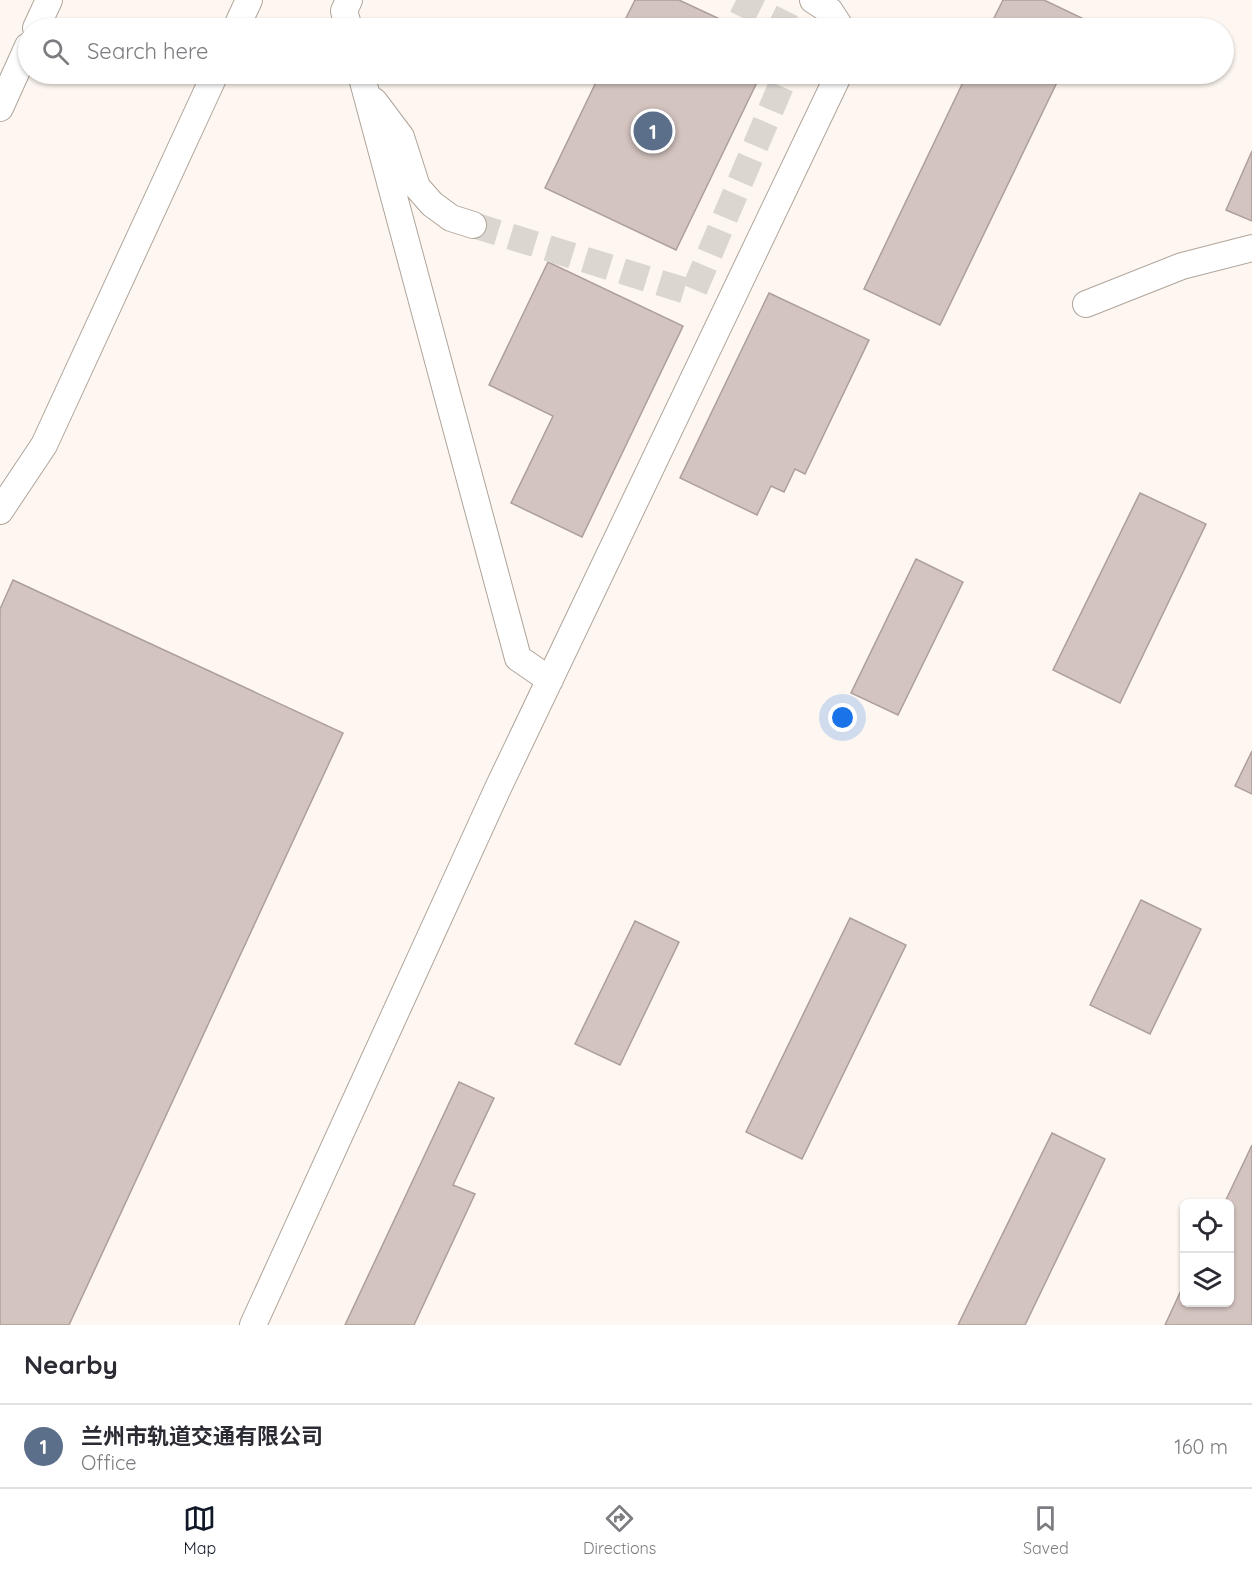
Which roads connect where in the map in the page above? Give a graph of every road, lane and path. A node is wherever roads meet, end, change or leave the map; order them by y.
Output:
1 (50, 0) edge
2 (249, 0) edge
3 (349, 0) edge
4 (813, 0) edge
5 (41, 18) edge
6 (241, 18) edge
7 (346, 18) edge
8 (835, 18) edge
9 (18, 68) edge
10 (210, 84) edge
11 (364, 84) edge
12 (365, 84) edge
13 (833, 84) edge
14 (0, 108) edge
15 (473, 225) tunnel mouth
16 (1252, 248) edge
17 (1086, 304) dead end
18 (0, 511) edge
19 (550, 680) junction
20 (253, 1325) edge

1 - 5 street
2 - 6 street
3 - 7 street
4 - 8 street
9 - 14 street
10 - 18 street
11 - 19 street
12 - 15 street
13 - 19 street
16 - 17 street
19 - 20 street

